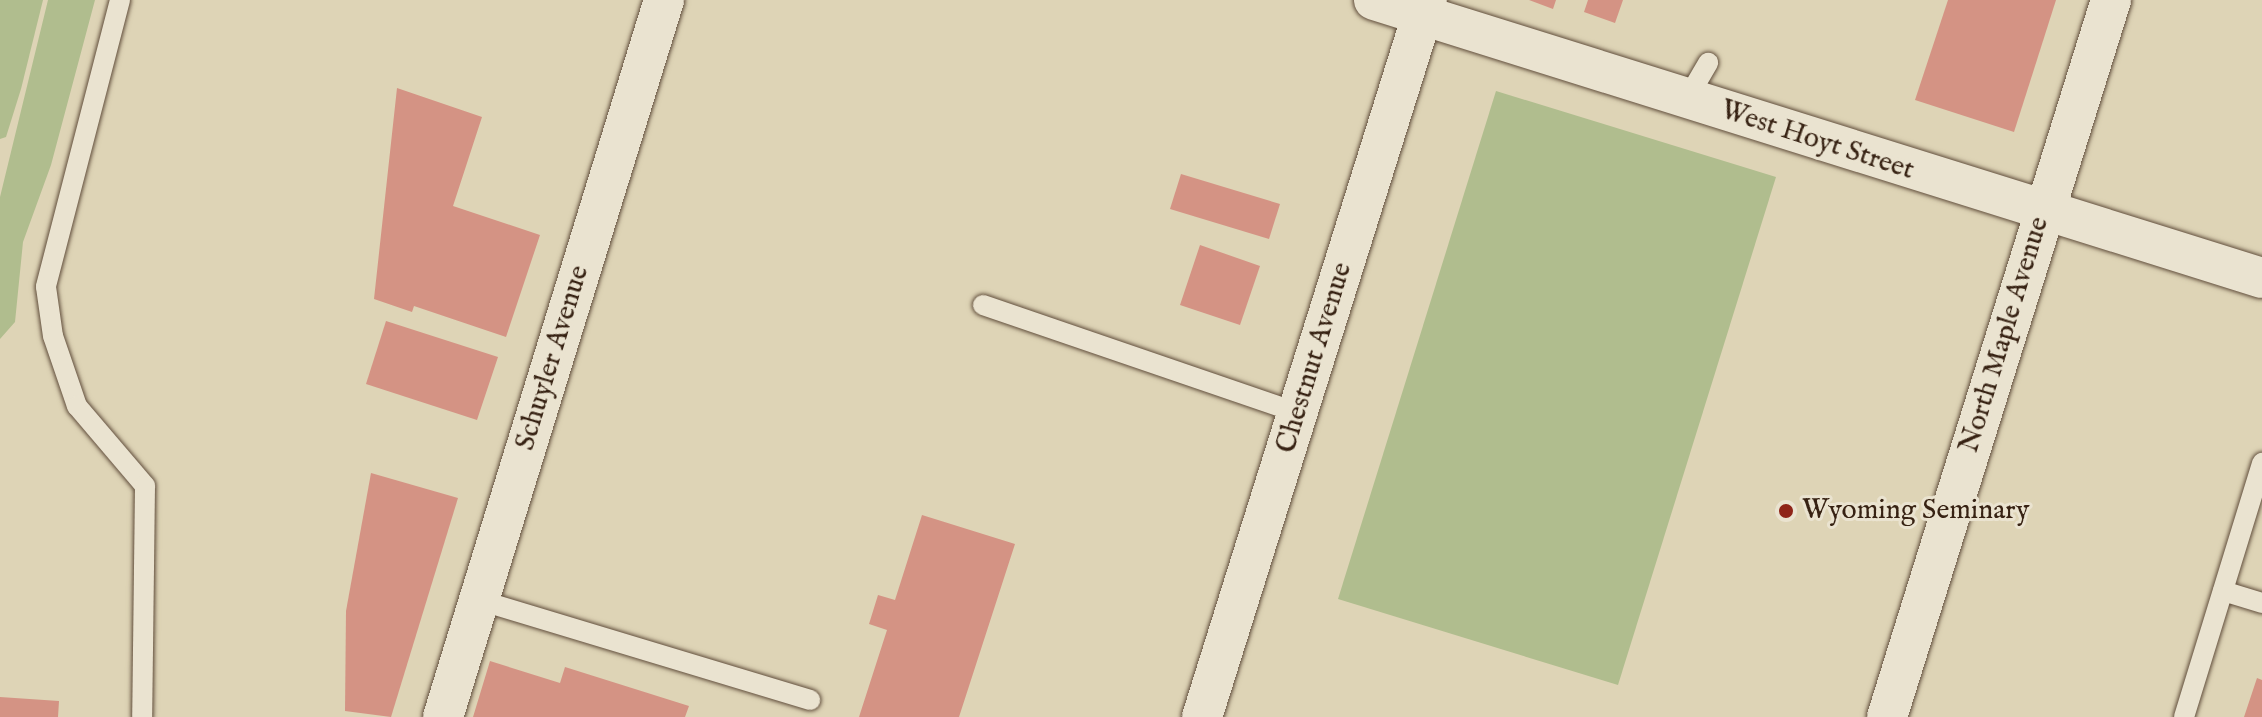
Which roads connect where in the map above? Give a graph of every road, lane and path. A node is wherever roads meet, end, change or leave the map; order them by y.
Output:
1 (120, 0) edge
2 (664, 0) edge
3 (1374, 0) edge
4 (2111, 0) edge
5 (1424, 8) edge
6 (1708, 63) dead end
7 (1687, 99) junction
8 (2042, 212) junction
9 (2262, 278) edge
10 (983, 305) dead end
11 (1298, 413) junction
12 (2262, 463) edge
13 (2257, 496) edge
14 (2223, 591) junction
15 (479, 600) junction
16 (2262, 603) edge
17 (810, 700) dead end
18 (142, 717) edge
19 (443, 717) edge
20 (1202, 717) edge
21 (1887, 717) edge
22 (2184, 717) edge

1 - 18 lane
2 - 15 street, Schuyler Avenue
3 - 5 street, West Hoyt Street
4 - 8 street, North Maple Avenue
5 - 7 street, West Hoyt Street
5 - 11 street, Chestnut Avenue
6 - 7 lane
7 - 8 street, West Hoyt Street
8 - 9 street, West Hoyt Street
8 - 21 street, North Maple Avenue
10 - 11 lane
11 - 20 street, Chestnut Avenue
12 - 13 lane
13 - 14 lane
14 - 16 lane
14 - 22 lane
15 - 17 lane
15 - 19 street, Schuyler Avenue

